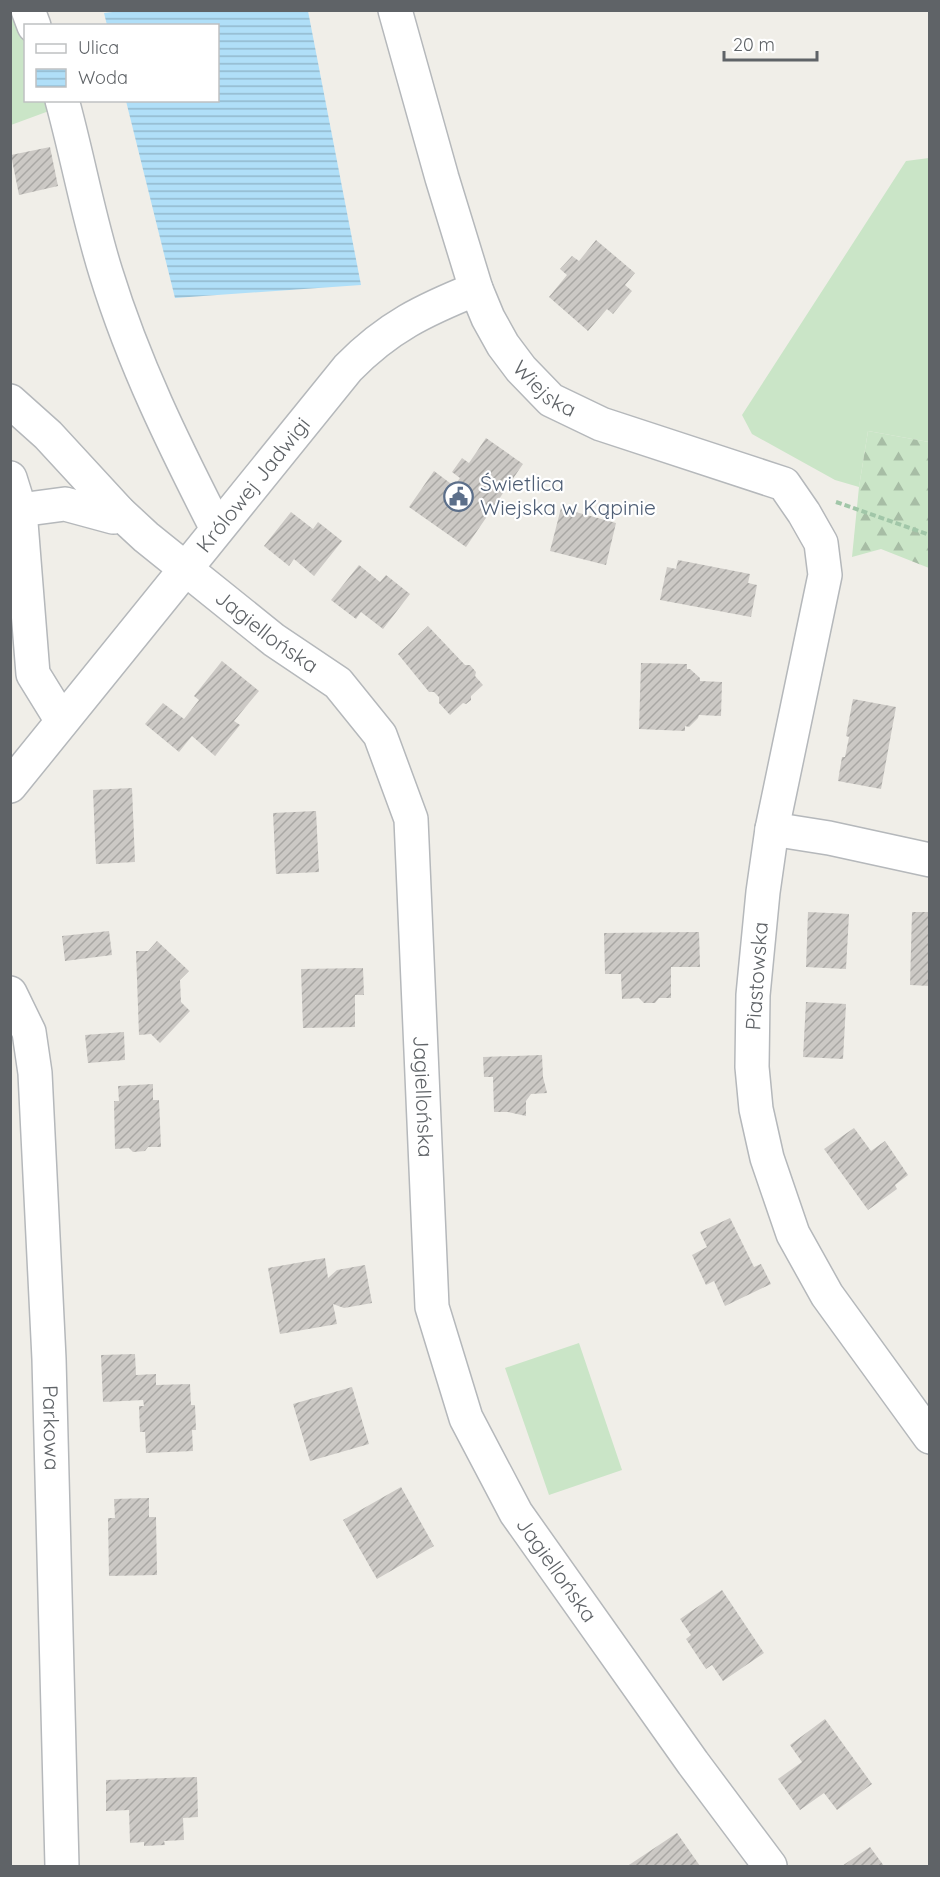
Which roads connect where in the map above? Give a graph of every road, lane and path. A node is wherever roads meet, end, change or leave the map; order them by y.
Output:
1 (395, 10) edge
2 (63, 102) edge
3 (476, 289) junction
4 (10, 401) edge
5 (10, 478) edge
6 (784, 484) joint
7 (829, 500) dead end
8 (20, 510) junction
9 (119, 512) junction
10 (217, 529) junction
11 (930, 535) edge
12 (186, 569) junction
13 (62, 721) junction
14 (10, 786) edge
15 (772, 829) junction
16 (930, 860) edge
17 (10, 993) edge
18 (930, 1437) edge
19 (62, 1866) edge
20 (770, 1866) edge

1 - 3 street, Wiejska
2 - 10 street
3 - 6 street, Wiejska
3 - 10 street, Królowej Jadwigi
4 - 9 street, Jagiellońska
5 - 8 street
6 - 15 street, Piastowska
7 - 11 path
8 - 9 street
8 - 13 street
9 - 12 street, Jagiellońska
10 - 12 street, Królowej Jadwigi
12 - 13 street, Królowej Jadwigi
12 - 20 street, Jagiellońska
13 - 14 street, Królowej Jadwigi
15 - 16 street
15 - 18 street, Piastowska
17 - 19 street, Parkowa

